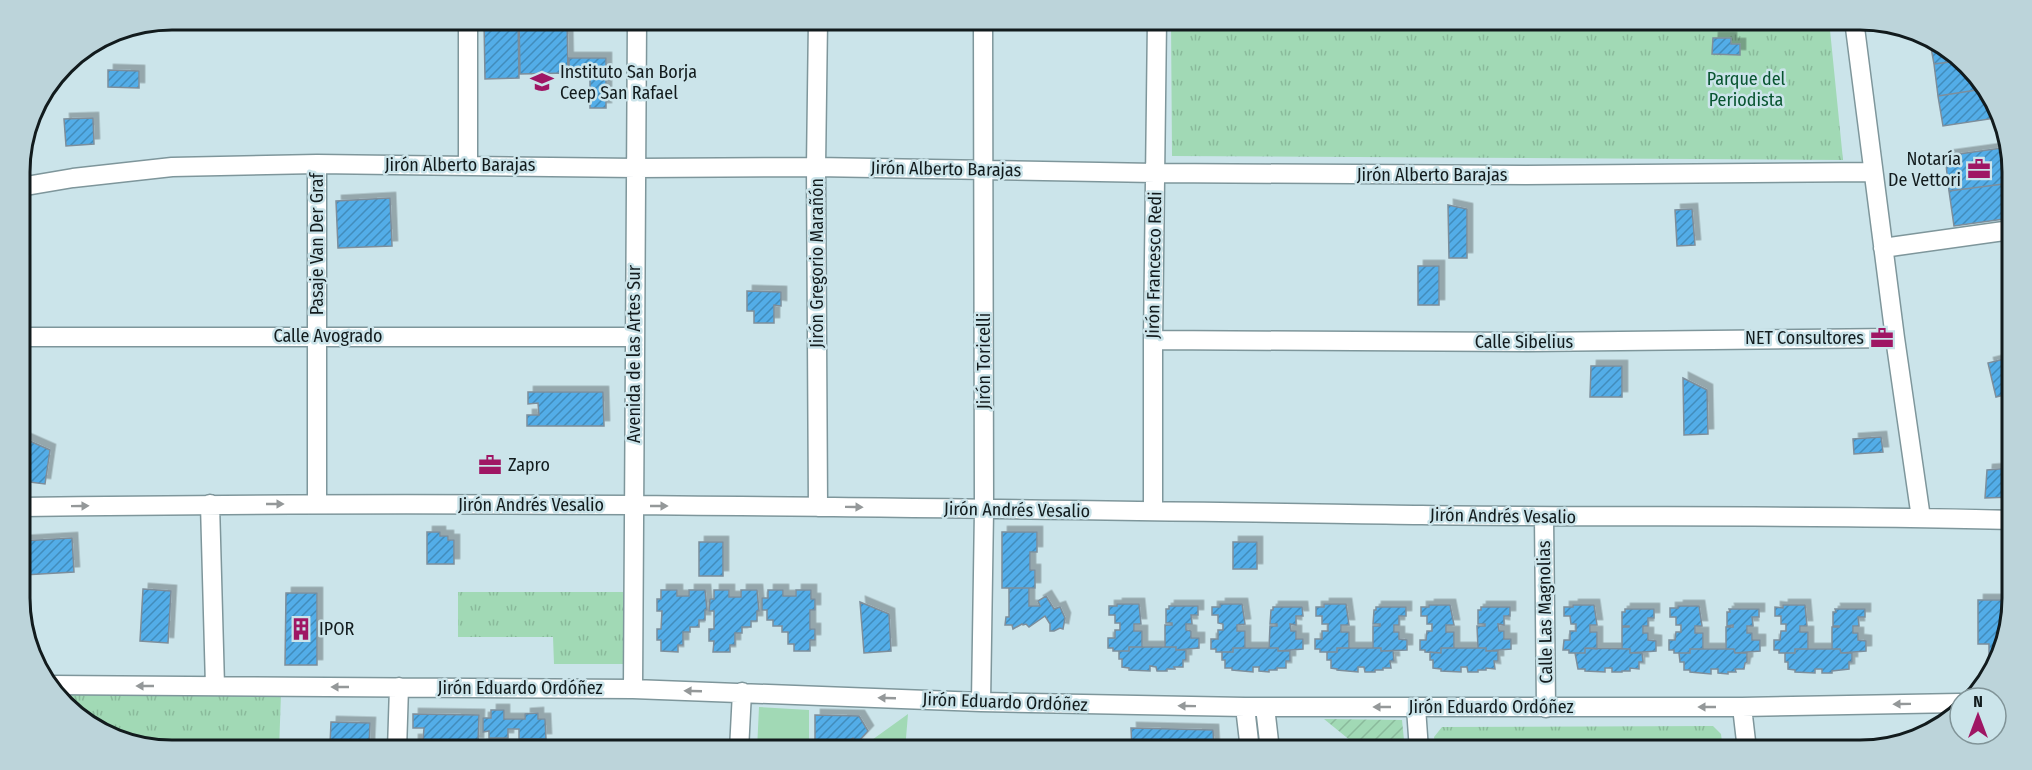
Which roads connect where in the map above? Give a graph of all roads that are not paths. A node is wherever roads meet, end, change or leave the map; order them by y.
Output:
1 (468, 30) edge
2 (637, 30) edge
3 (818, 30) edge
4 (983, 30) edge
5 (1157, 30) edge
6 (1855, 30) edge
7 (317, 164) junction
8 (468, 165) junction
9 (816, 167) junction
10 (636, 168) junction
11 (983, 169) junction
12 (1873, 172) junction
13 (1155, 173) junction
14 (30, 185) edge
15 (2002, 231) edge
16 (1884, 248) junction
17 (317, 336) junction
18 (30, 337) edge
19 (635, 338) junction
20 (1895, 338) junction
21 (1153, 340) junction
22 (210, 504) junction
23 (317, 504) junction
24 (633, 506) junction
25 (30, 507) edge
26 (818, 507) junction
27 (984, 510) junction
28 (1153, 511) junction
29 (1544, 517) junction
30 (1921, 518) junction
31 (2002, 520) edge
32 (60, 685) edge
33 (215, 686) junction
34 (399, 687) junction
35 (633, 689) junction
36 (742, 692) junction
37 (981, 702) junction
38 (1948, 703) edge
39 (1245, 707) junction
40 (1265, 707) junction
41 (1742, 707) junction
42 (1416, 708) junction
43 (1546, 708) junction
44 (397, 740) edge
45 (740, 740) edge
46 (1249, 740) edge
47 (1269, 740) edge
48 (1418, 740) edge
49 (1746, 740) edge

1 - 8 street
2 - 10 street, Avenida de las Artes Sur
3 - 9 street, Jirón Gregorio Marañón
4 - 11 street, Jirón Toricelli
5 - 13 street, Jirón Francesco Redi
6 - 12 street
7 - 8 street, Jirón Alberto Barajas
7 - 14 street, Jirón Alberto Barajas
7 - 17 street, Pasaje Van Der Graf
8 - 10 street, Jirón Alberto Barajas
9 - 10 street, Jirón Alberto Barajas
9 - 11 street, Jirón Alberto Barajas
9 - 26 street, Jirón Gregorio Marañón
10 - 19 street, Avenida de las Artes Sur
11 - 13 street, Jirón Alberto Barajas
11 - 27 street, Jirón Toricelli
12 - 13 street, Jirón Alberto Barajas
12 - 16 street
13 - 21 street, Jirón Francesco Redi
15 - 16 street
16 - 20 street
17 - 18 street, Calle Avogrado
17 - 19 street, Calle Avogrado
17 - 23 street, Pasaje Van Der Graf
19 - 24 street, Avenida de las Artes Sur
20 - 21 street, Calle Sibelius
20 - 30 street
21 - 28 street, Jirón Francesco Redi
22 -> 23 street, Jirón Andrés Vesalio
25 -> 22 street, Jirón Andrés Vesalio
22 - 33 street
23 - 24 street, Jirón Andrés Vesalio
24 -> 26 street, Jirón Andrés Vesalio
24 - 35 street, Avenida de las Artes Sur
26 -> 27 street, Jirón Andrés Vesalio
27 - 28 street, Jirón Andrés Vesalio
27 - 37 street, Jirón Toricelli
28 - 29 street, Jirón Andrés Vesalio
29 - 30 street, Jirón Andrés Vesalio
29 - 43 street, Calle Las Magnolias
30 - 31 street, Jirón Andrés Vesalio
33 -> 32 street, Jirón Eduardo Ordóñez
34 -> 33 street, Jirón Eduardo Ordóñez
34 - 35 street, Jirón Eduardo Ordóñez
34 - 44 street
36 -> 35 street, Jirón Eduardo Ordóñez
37 -> 36 street, Jirón Eduardo Ordóñez
36 - 45 street
39 -> 37 street, Jirón Eduardo Ordóñez
38 -> 41 street, Jirón Eduardo Ordóñez
39 - 40 street, Jirón Eduardo Ordóñez
39 - 46 street
42 -> 40 street, Jirón Eduardo Ordóñez
40 - 47 street
41 -> 43 street, Jirón Eduardo Ordóñez
41 - 49 street
42 - 43 street, Jirón Eduardo Ordóñez
42 - 48 street

